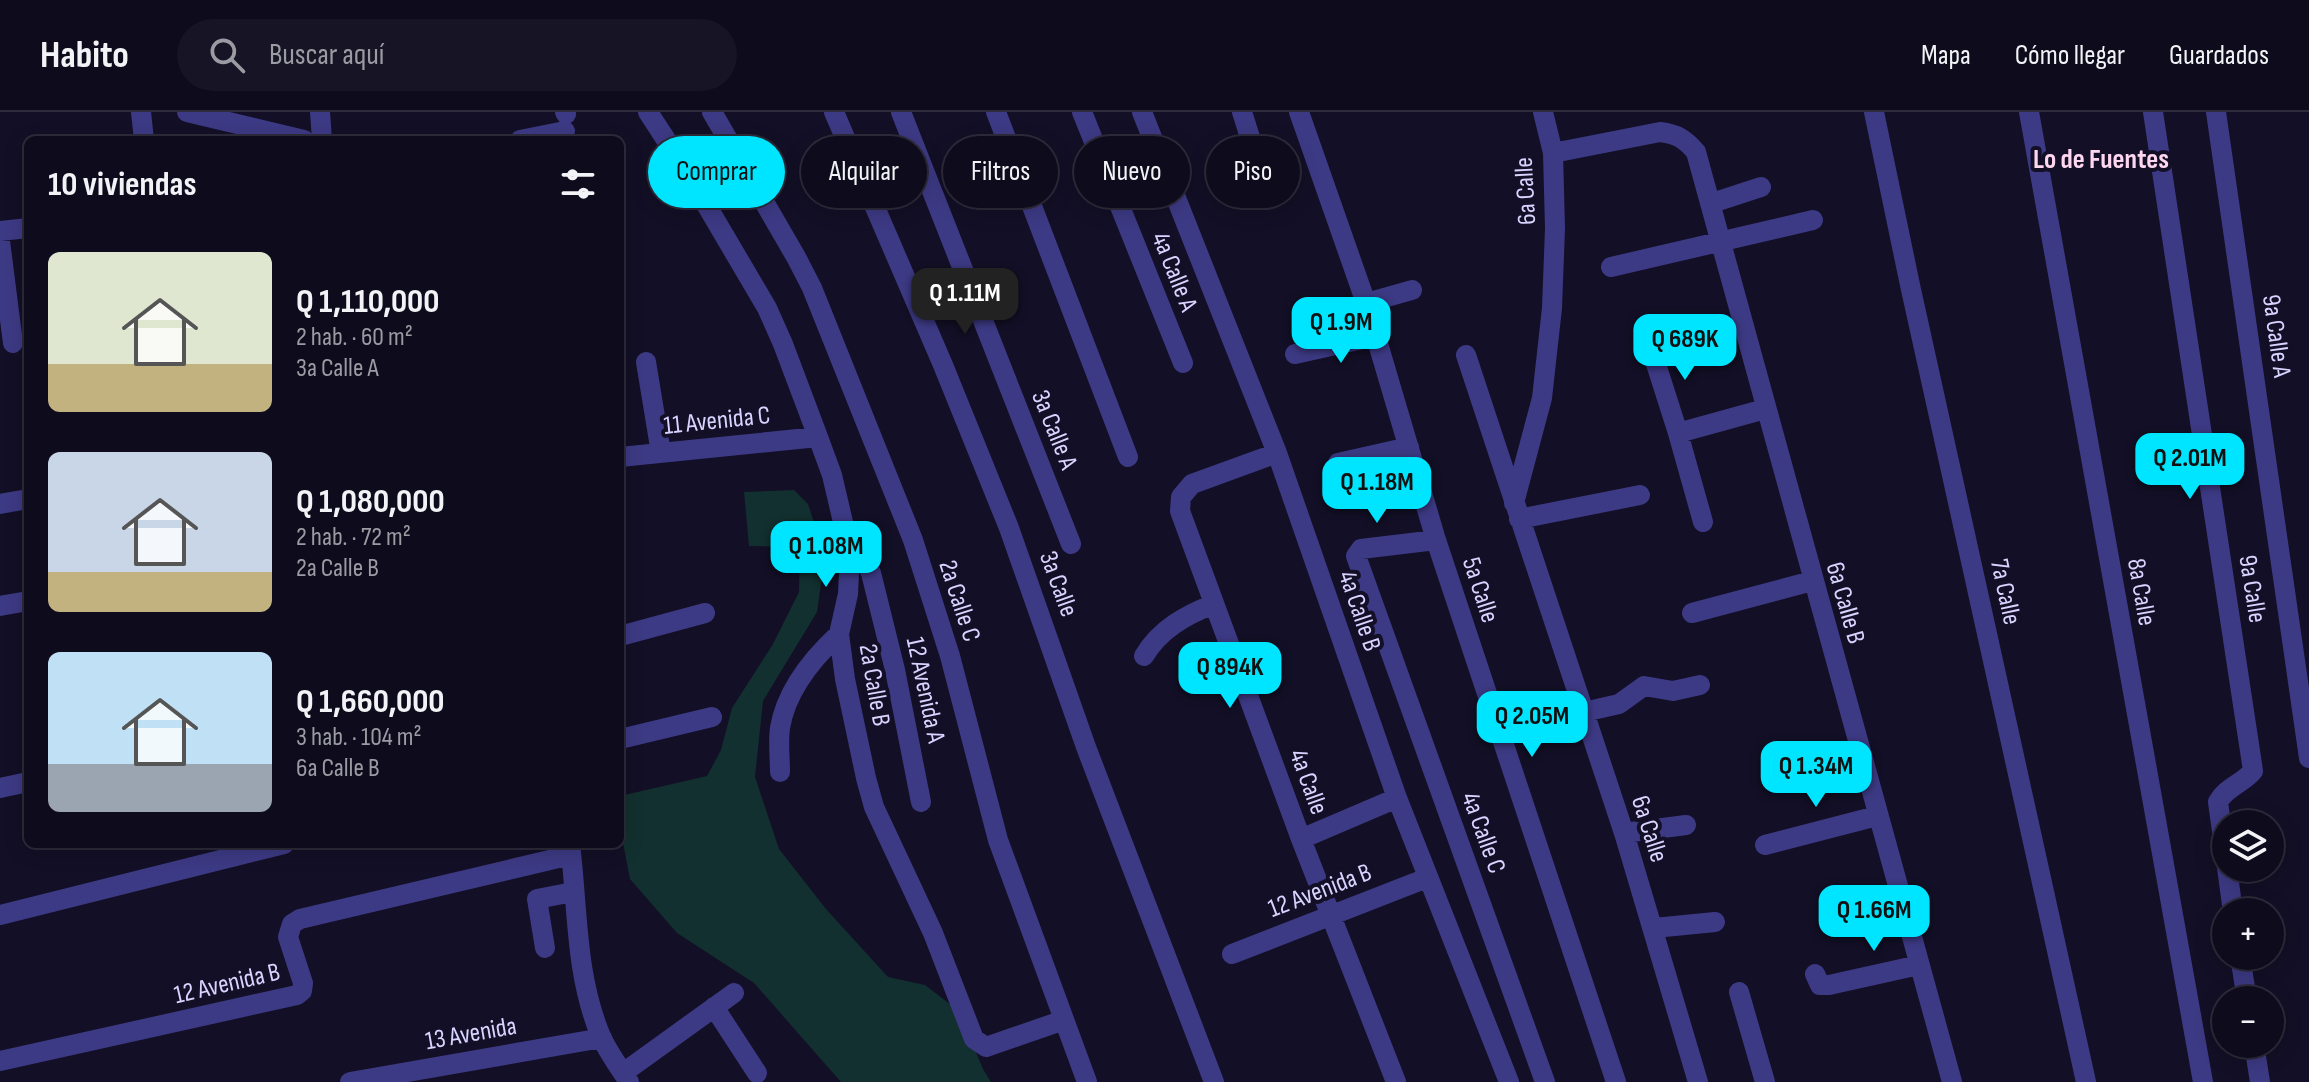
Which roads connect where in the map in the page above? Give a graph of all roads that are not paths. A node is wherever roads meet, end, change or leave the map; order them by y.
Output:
1 (141, 112) edge
2 (187, 112) edge
3 (320, 112) edge
4 (648, 112) edge
5 (712, 112) edge
6 (834, 112) edge
7 (901, 112) edge
8 (996, 112) edge
9 (1082, 112) edge
10 (1142, 112) edge
11 (1242, 112) edge
12 (1299, 112) edge
13 (1543, 112) edge
14 (1874, 112) edge
15 (2029, 112) edge
16 (2153, 112) edge
17 (2216, 112) edge
18 (251, 120) edge
19 (565, 122) edge
20 (144, 136) edge
21 (293, 136) edge
22 (322, 136) edge
23 (530, 136) edge
24 (1250, 136) edge
25 (1553, 153) junction
26 (1761, 187) dead end
27 (1712, 203) junction
28 (1813, 220) dead end
29 (24, 228) edge
30 (0, 231) edge
31 (0, 241) edge
32 (1723, 243) junction
33 (1611, 267) dead end
34 (1412, 290) dead end
35 (1366, 303) junction
36 (1376, 336) junction
37 (13, 343) dead end
38 (1650, 345) dead end
39 (1295, 354) dead end
40 (1466, 355) dead end
41 (646, 362) dead end
42 (1183, 363) dead end
43 (1765, 409) junction
44 (1678, 433) junction
45 (818, 437) junction
46 (1409, 447) junction
47 (661, 453) junction
48 (1277, 453) junction
49 (624, 457) edge
50 (1128, 457) dead end
51 (1338, 463) dead end
52 (1640, 495) dead end
53 (24, 500) edge
54 (0, 504) edge
55 (1516, 511) junction
56 (1703, 522) dead end
57 (1436, 540) junction
58 (1071, 544) dead end
59 (850, 552) junction
60 (1812, 581) junction
61 (24, 602) edge
62 (1214, 604) junction
63 (0, 606) edge
64 (705, 613) dead end
65 (1692, 613) dead end
66 (839, 634) junction
67 (624, 635) edge
68 (1144, 656) dead end
69 (1700, 685) dead end
70 (1584, 712) junction
71 (712, 717) dead end
72 (624, 738) edge
73 (2309, 758) edge
74 (780, 772) dead end
75 (24, 783) edge
76 (0, 788) edge
77 (1397, 798) junction
78 (921, 802) dead end
79 (1877, 816) junction
80 (1686, 825) dead end
81 (1624, 833) junction
82 (1301, 839) junction
83 (1765, 845) dead end
84 (268, 848) edge
85 (571, 849) edge
86 (1427, 878) junction
87 (573, 892) junction
88 (2231, 898) edge
89 (1332, 913) junction
90 (0, 915) edge
91 (1715, 922) dead end
92 (1654, 928) junction
93 (545, 948) dead end
94 (1232, 954) dead end
95 (1919, 965) junction
96 (1815, 974) dead end
97 (1739, 992) dead end
98 (734, 993) dead end
99 (714, 1007) junction
100 (1064, 1020) junction
101 (602, 1038) junction
102 (2256, 1058) edge
103 (0, 1061) edge
104 (757, 1073) dead end
105 (626, 1077) edge
106 (350, 1082) edge
107 (1087, 1082) edge
108 (1214, 1082) edge
109 (1396, 1082) edge
110 (1509, 1082) edge
111 (1545, 1082) edge
112 (1616, 1082) edge
113 (1698, 1082) edge
114 (1765, 1082) edge
115 (1952, 1082) edge
116 (2086, 1082) edge
117 (2203, 1082) edge
118 (2260, 1082) edge

1 - 20 street
2 - 18 street
3 - 22 street
4 - 45 street, 2a Calle B
5 - 100 street, 2a Calle C
6 - 108 street, 3a Calle
7 - 58 street, 3a Calle A
8 - 50 street
9 - 42 street, 4a Calle A
10 - 48 street, 4a Calle B
11 - 24 street
12 - 35 street, 5a Calle
13 - 25 street, 6a Calle
14 - 116 street, 7a Calle
15 - 117 street, 8a Calle
16 - 88 street, 9a Calle
17 - 73 street, 9a Calle A
18 - 21 street
19 - 23 street
25 - 27 street, 6a Calle B
25 - 55 street, 6a Calle
26 - 27 street
27 - 32 street, 6a Calle B
28 - 32 street
29 - 30 street
31 - 37 street
32 - 33 street
32 - 43 street, 6a Calle B
34 - 35 street
35 - 36 street, 5a Calle
36 - 39 street
36 - 46 street, 5a Calle
38 - 44 street
40 - 55 street, 6a Calle
41 - 47 street
43 - 44 street
43 - 60 street, 6a Calle B
44 - 56 street
45 - 47 street, 11 Avenida C
45 - 59 street, 2a Calle B
46 - 51 street
46 - 57 street, 5a Calle
47 - 49 street, 11 Avenida C
48 - 62 street, 4a Calle
48 - 77 street, 4a Calle B
52 - 55 street
53 - 54 street
55 - 70 street, 6a Calle
57 - 111 street, 4a Calle C
57 - 112 street, 5a Calle
59 - 66 street, 2a Calle B
59 - 78 street, 12 Avenida A
60 - 65 street
60 - 79 street, 6a Calle B
61 - 63 street
62 - 68 street
62 - 82 street, 4a Calle
64 - 67 street
66 - 74 street
66 - 100 street, 2a Calle B
69 - 70 street
70 - 81 street, 6a Calle
71 - 72 street
75 - 76 street
77 - 82 street
77 - 86 street, 4a Calle B
79 - 83 street
79 - 95 street, 6a Calle B
80 - 81 street
81 - 92 street, 6a Calle
82 - 89 street, 4a Calle
84 - 90 street
85 - 87 street
85 - 103 street, 12 Avenida B
86 - 89 street, 12 Avenida B
86 - 110 street, 4a Calle B
87 - 93 street
87 - 101 street
89 - 94 street, 12 Avenida B
89 - 109 street, 4a Calle
91 - 92 street
92 - 113 street, 6a Calle
95 - 96 street
95 - 115 street, 6a Calle B
97 - 114 street
98 - 99 street
99 - 104 street
99 - 105 street
100 - 107 street, 2a Calle C
101 - 105 street
101 - 106 street, 13 Avenida
102 - 118 street

